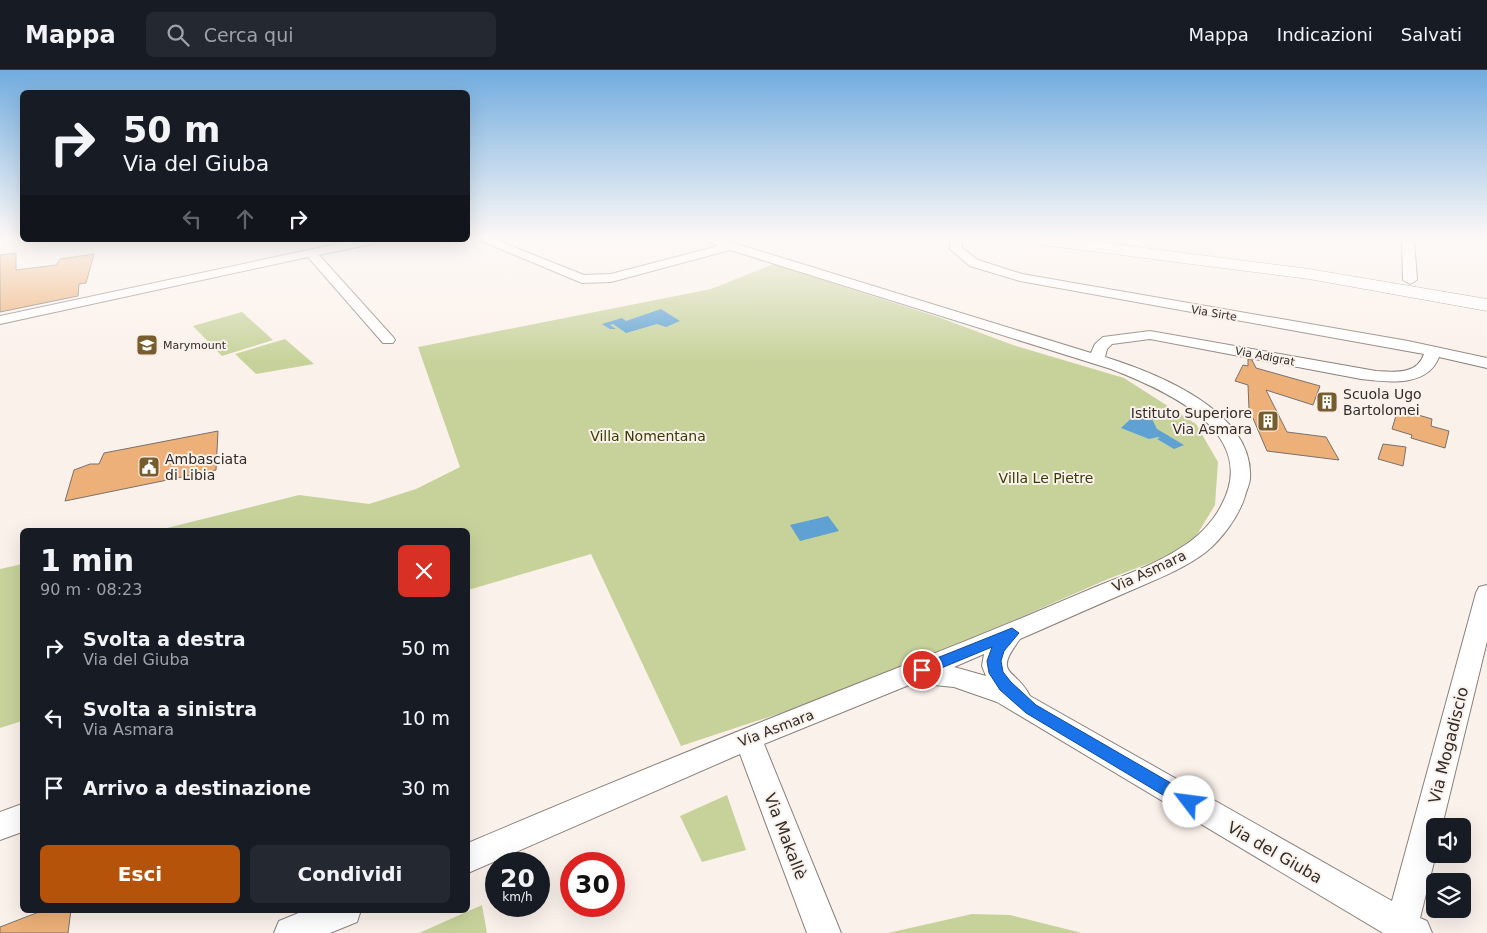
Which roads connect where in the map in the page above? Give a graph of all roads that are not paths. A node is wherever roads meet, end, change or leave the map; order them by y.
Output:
1 (184, 280) edge
2 (335, 280) edge
3 (840, 280) edge
4 (1039, 280) edge
5 (1345, 280) edge
6 (1411, 280) edge
7 (1487, 295) edge
8 (1487, 305) edge
9 (0, 320) edge
10 (388, 340) dead end
11 (1433, 351) junction
12 (1097, 360) junction
13 (1487, 363) edge
14 (1487, 593) edge
15 (1012, 633) junction
16 (904, 678) junction
17 (1031, 709) junction
18 (748, 739) junction
19 (20, 819) edge
20 (0, 826) edge
21 (470, 857) edge
22 (338, 913) edge
23 (1409, 929) edge
24 (291, 933) edge
25 (824, 933) edge

1 - 9 street
2 - 10 street
3 - 12 street, Via Asmara
4 - 11 street, Via Sirte
5 - 8 street
6 - 7 street
11 - 12 street, Via Adigrat
11 - 13 street, Via Sirte
12 - 15 street, Via Asmara
14 - 23 street, Via Mogadiscio
15 - 16 street, Via Asmara
15 - 17 street, Via del Giuba
16 - 17 street, Via del Giuba
16 - 18 street, Via Asmara
17 - 23 street, Via del Giuba
18 - 21 street, Via Asmara
18 - 25 street, Via Makallè
19 - 20 street
22 - 24 street

